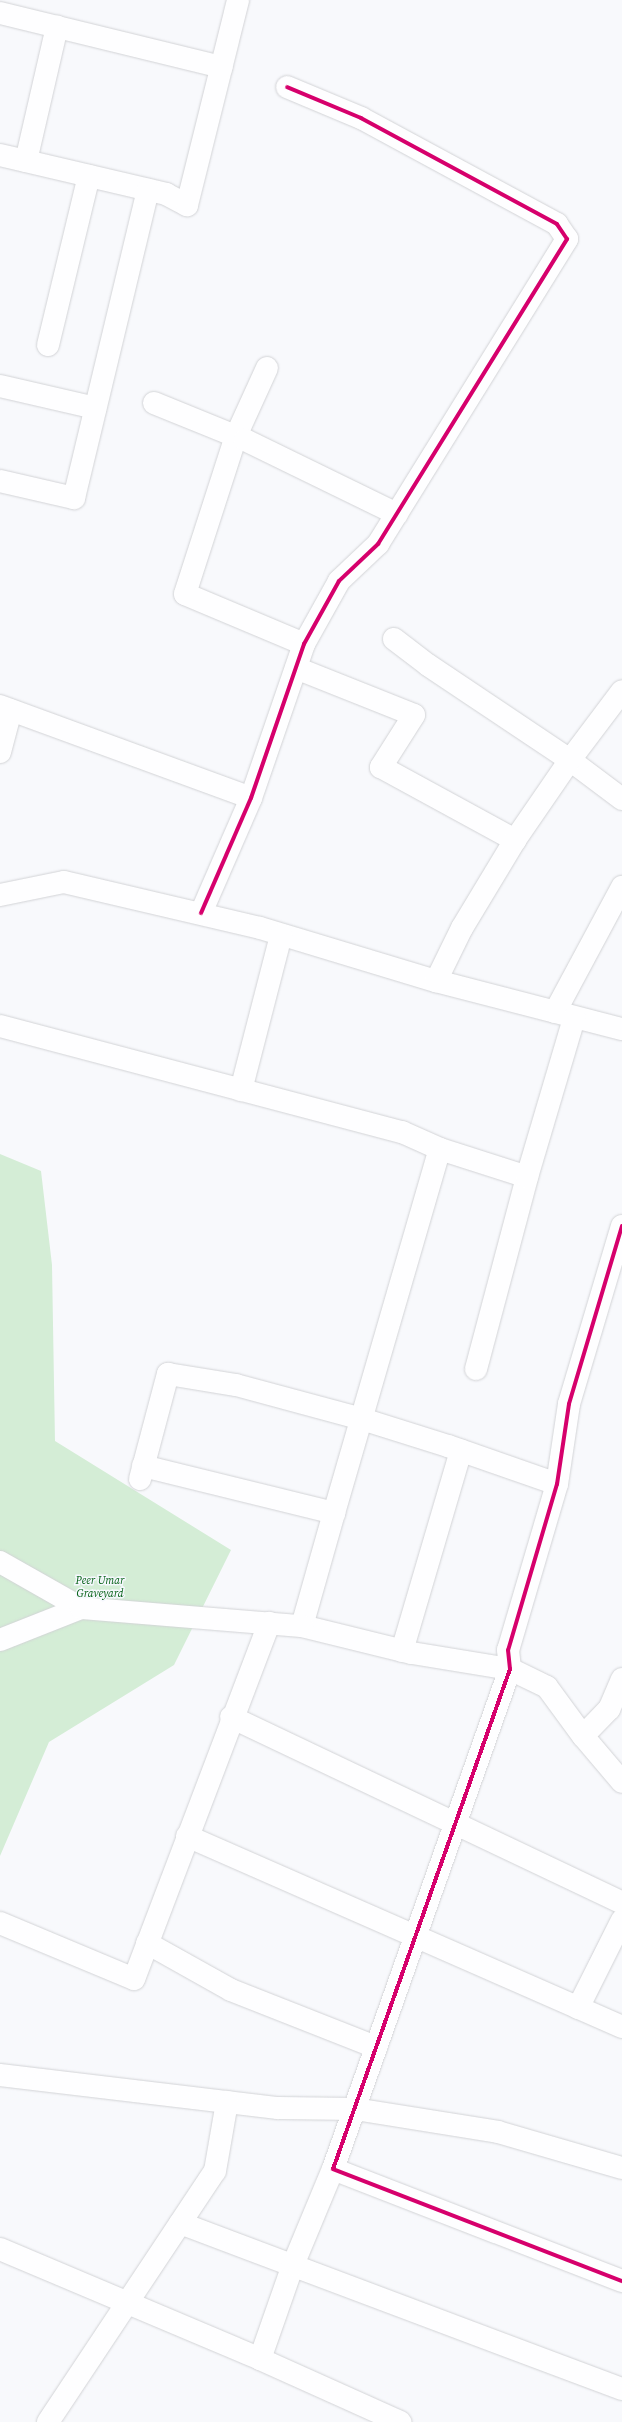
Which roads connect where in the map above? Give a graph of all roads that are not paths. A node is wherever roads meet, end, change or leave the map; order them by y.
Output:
1 (238, 0) edge
2 (0, 13) edge
3 (57, 27) junction
4 (221, 67) junction
5 (287, 87) dead end
6 (0, 155) edge
7 (26, 161) junction
8 (89, 176) junction
9 (148, 190) junction
10 (48, 345) dead end
11 (267, 368) dead end
12 (0, 386) edge
13 (154, 403) dead end
14 (95, 408) junction
15 (236, 436) junction
16 (0, 481) edge
17 (397, 514) junction
18 (394, 639) dead end
19 (304, 644) junction
20 (296, 668) junction
21 (622, 691) edge
22 (5, 708) edge
23 (0, 752) edge
24 (570, 760) junction
25 (251, 798) junction
26 (622, 799) edge
27 (515, 840) junction
28 (622, 887) edge
29 (0, 895) edge
30 (201, 913) junction
31 (282, 935) junction
32 (436, 981) junction
33 (564, 1015) junction
34 (0, 1026) edge
35 (622, 1029) edge
36 (241, 1090) junction
37 (440, 1149) junction
38 (527, 1177) junction
39 (622, 1226) edge
40 (476, 1369) dead end
41 (362, 1419) junction
42 (461, 1450) junction
43 (557, 1484) junction
44 (334, 1513) junction
45 (0, 1562) edge
46 (81, 1608) junction
47 (269, 1623) junction
48 (302, 1626) junction
49 (0, 1640) edge
50 (402, 1651) junction
51 (510, 1669) junction
52 (622, 1679) edge
53 (231, 1717) junction
54 (583, 1736) junction
55 (622, 1782) edge
56 (455, 1823) junction
57 (187, 1836) junction
58 (622, 1903) edge
59 (622, 1920) edge
60 (0, 1923) edge
61 (415, 1936) junction
62 (147, 1943) junction
63 (578, 2008) junction
64 (622, 2027) edge
65 (376, 2047) junction
66 (0, 2075) edge
67 (227, 2102) junction
68 (355, 2109) junction
69 (622, 2168) edge
70 (333, 2169) junction
71 (180, 2223) junction
72 (0, 2248) edge
73 (293, 2265) junction
74 (622, 2281) edge
75 (127, 2302) junction
76 (260, 2359) junction
77 (622, 2389) edge
78 (389, 2420) edge
79 (48, 2422) edge

1 - 4 street
2 - 3 street
3 - 4 street
3 - 7 street
4 - 9 street
5 - 17 street
6 - 7 street
7 - 8 street
8 - 9 street
8 - 10 street
9 - 14 street
11 - 15 street
12 - 14 street
13 - 15 street
14 - 16 street
15 - 17 street
15 - 19 street
17 - 19 street
18 - 24 street
19 - 20 street
20 - 25 street
20 - 27 street
21 - 24 street
22 - 23 street
22 - 25 street
24 - 26 street
24 - 27 street
25 - 30 street
27 - 32 street
28 - 33 street
29 - 30 street
30 - 31 street
31 - 32 street
31 - 36 street
32 - 33 street
33 - 35 street
33 - 38 street
34 - 36 street
36 - 37 street
37 - 38 street
37 - 41 street
38 - 40 street
39 - 43 street
41 - 42 street
41 - 44 street
41 - 44 street
42 - 43 street
42 - 50 street
43 - 51 street
44 - 48 street
45 - 46 street
46 - 47 street
46 - 49 street
47 - 48 street
47 - 53 street
48 - 50 street
50 - 51 street
51 - 54 street
51 - 56 street
52 - 54 street
53 - 56 street
53 - 57 street
54 - 55 street
56 - 58 street
56 - 61 street
57 - 61 street
57 - 62 street
59 - 63 street
60 - 62 street
61 - 63 street
61 - 65 street
62 - 65 street
63 - 64 street
65 - 68 street
66 - 67 street
67 - 68 street
67 - 71 street
68 - 69 street
68 - 70 street
70 - 73 street
70 - 74 street
71 - 73 street
71 - 75 street
72 - 75 street
73 - 76 street
73 - 77 street
75 - 76 street
75 - 79 street
76 - 78 street

